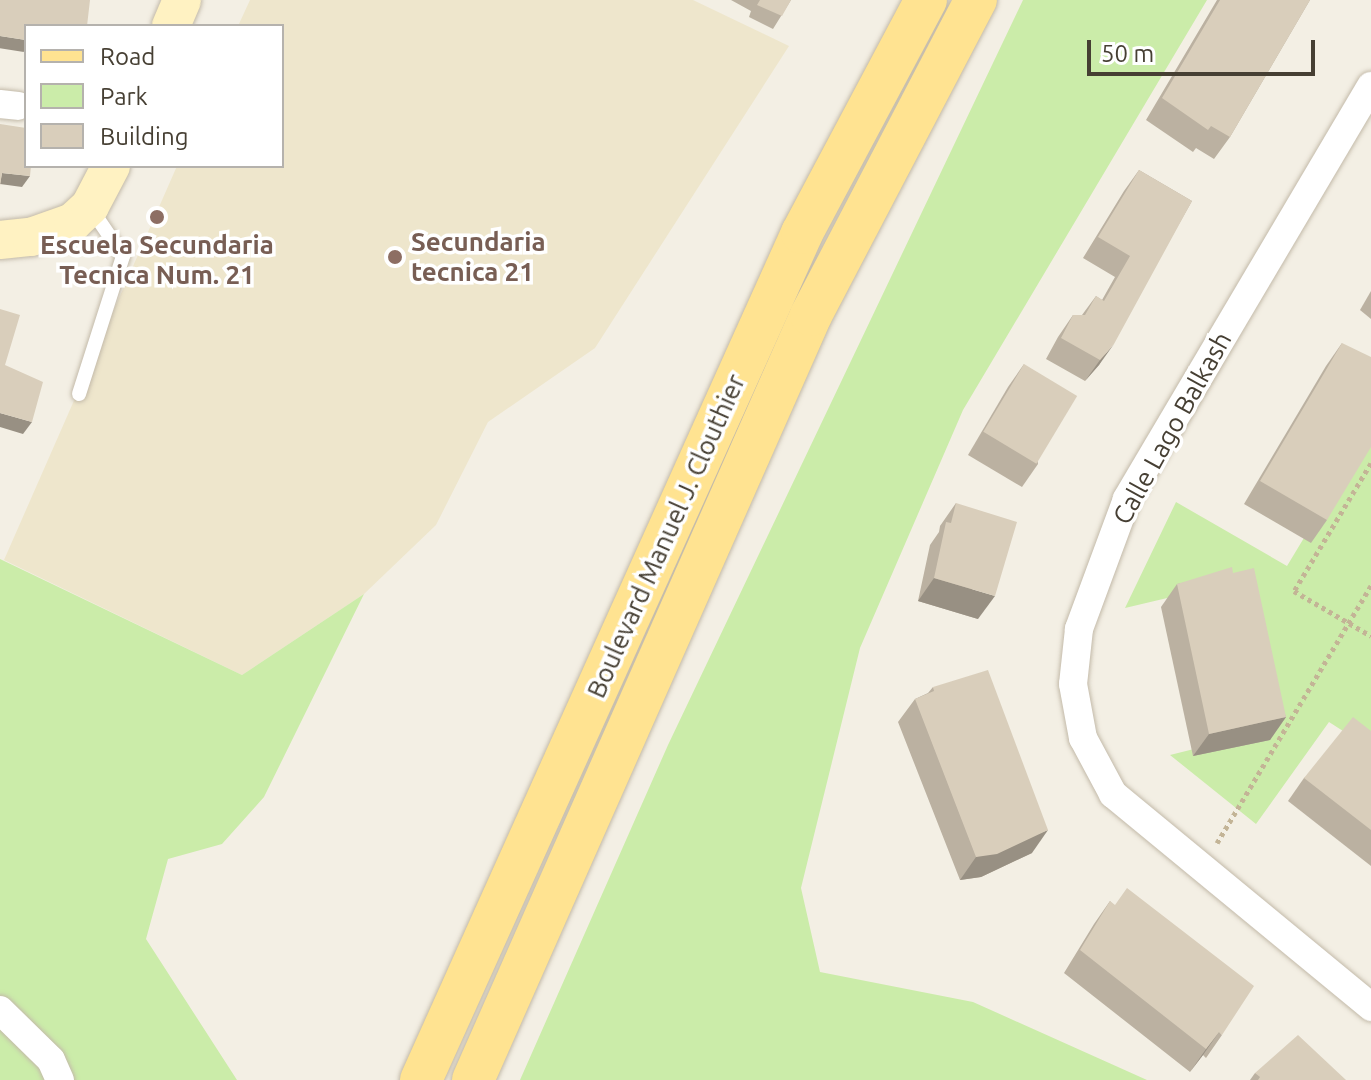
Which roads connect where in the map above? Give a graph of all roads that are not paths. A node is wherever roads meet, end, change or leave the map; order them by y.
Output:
1 (182, 0) edge
2 (926, 0) edge
3 (976, 0) edge
4 (172, 24) edge
5 (1371, 86) edge
6 (110, 168) edge
7 (90, 206) junction
8 (0, 240) edge
9 (79, 394) dead end
10 (1371, 1007) edge
11 (0, 1010) edge
12 (60, 1080) edge
13 (421, 1080) edge
14 (473, 1080) edge

1 - 4 street
2 - 13 main road, Boulevard Manuel J. Clouthier
3 - 14 main road, Boulevard Manuel J. Clouthier
5 - 10 street, Calle Lago Balkash
6 - 7 street
7 - 8 street
7 - 9 lane
11 - 12 street

